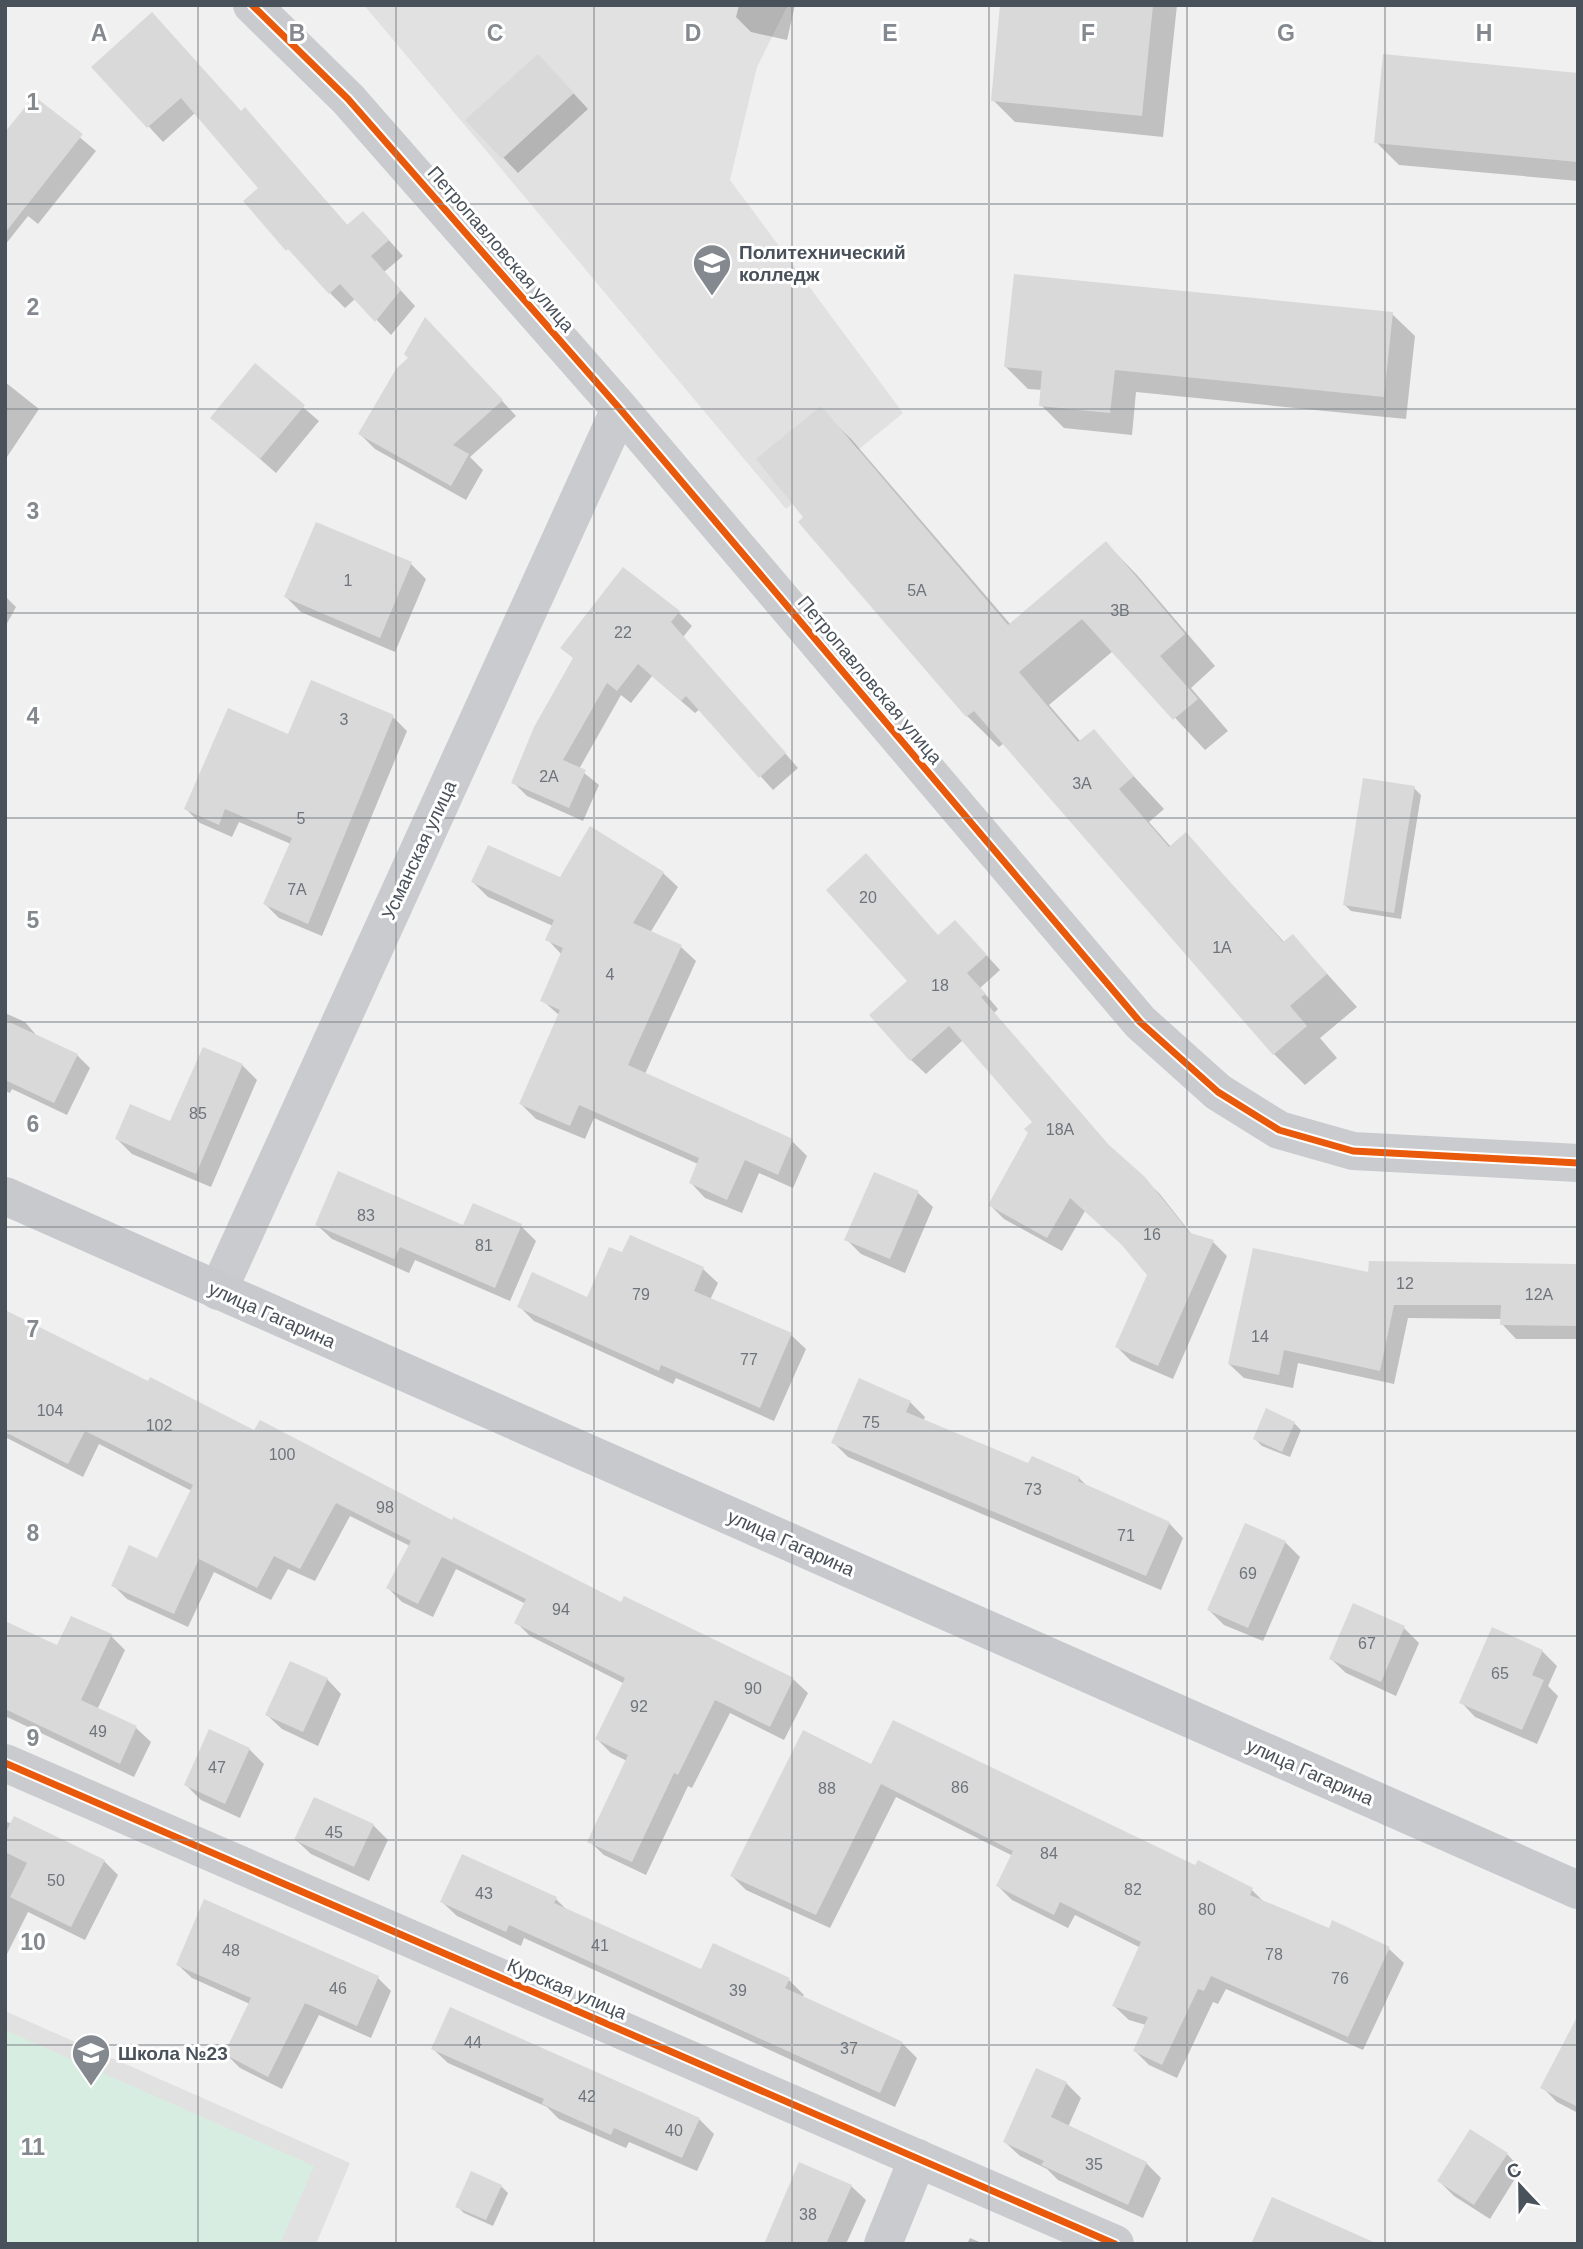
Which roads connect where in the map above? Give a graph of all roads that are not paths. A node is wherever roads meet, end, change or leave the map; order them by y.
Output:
1 (252, 5) edge
2 (620, 409) junction
3 (1578, 1163) edge
4 (5, 1196) edge
5 (218, 1291) junction
6 (5, 1763) edge
7 (1578, 1890) edge
8 (918, 2158) junction
9 (883, 2244) edge
10 (1115, 2244) edge

1 - 2 street, Петропавловская улица
2 - 3 street, Петропавловская улица
2 - 5 street, Усманская улица
4 - 5 main road, улица Гагарина
5 - 7 main road, улица Гагарина
6 - 8 street, Курская улица
8 - 9 street
8 - 10 street, Курская улица

